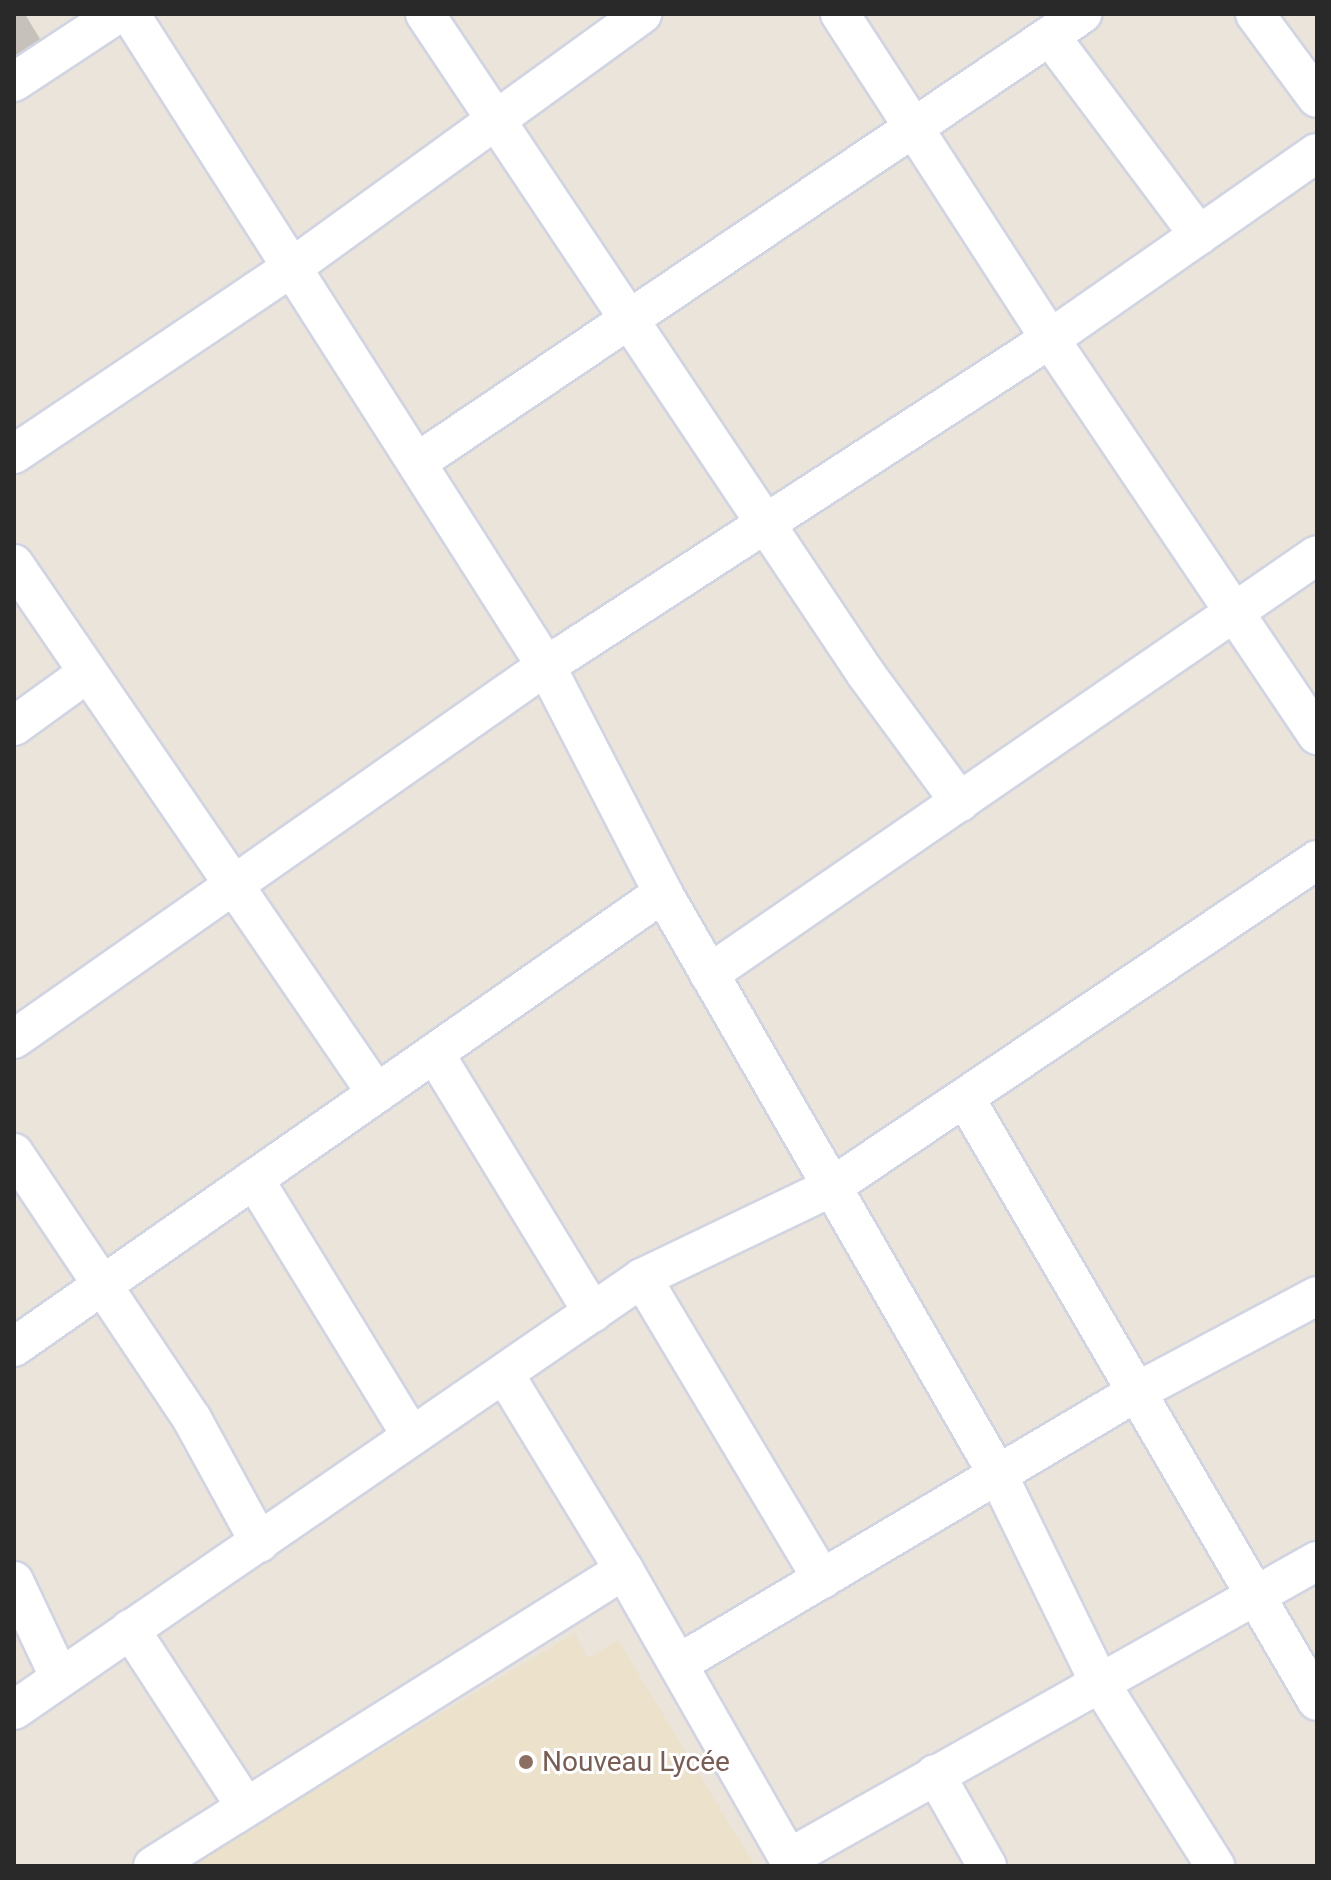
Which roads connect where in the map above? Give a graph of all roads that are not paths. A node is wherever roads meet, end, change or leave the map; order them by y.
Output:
1 (130, 14) edge
2 (425, 14) edge
3 (642, 14) edge
4 (840, 14) edge
5 (1082, 14) edge
6 (1255, 14) edge
7 (94, 20) edge
8 (1050, 36) junction
9 (14, 82) edge
10 (1317, 98) edge
11 (496, 119) junction
12 (915, 129) junction
13 (1317, 153) edge
14 (1199, 235) junction
15 (294, 266) junction
16 (633, 318) junction
17 (1050, 339) junction
18 (14, 454) edge
19 (419, 461) junction
20 (768, 522) junction
21 (1317, 555) edge
22 (14, 564) edge
23 (1237, 612) junction
24 (546, 666) junction
25 (86, 674) junction
26 (14, 726) edge
27 (1317, 735) edge
28 (960, 802) junction
29 (1317, 860) edge
30 (232, 888) junction
31 (663, 893) junction
32 (709, 974) junction
33 (14, 1039) edge
34 (435, 1054) junction
35 (377, 1094) junction
36 (965, 1098) junction
37 (14, 1153) edge
38 (254, 1179) junction
39 (830, 1188) junction
40 (642, 1278) junction
41 (104, 1284) junction
42 (1317, 1296) edge
43 (593, 1313) junction
44 (14, 1347) edge
45 (505, 1375) junction
46 (1140, 1390) junction
47 (410, 1434) junction
48 (998, 1475) junction
49 (260, 1543) junction
50 (1317, 1561) edge
51 (624, 1570) junction
52 (822, 1579) junction
53 (14, 1581) edge
54 (1256, 1595) junction
55 (130, 1629) junction
56 (678, 1664) junction
57 (59, 1676) junction
58 (1098, 1680) junction
59 (1317, 1701) edge
60 (14, 1710) edge
61 (935, 1774) junction
62 (246, 1807) junction
63 (791, 1862) edge
64 (153, 1866) edge
65 (987, 1866) edge
66 (1215, 1866) edge

1 - 15 street
2 - 11 street
3 - 11 street
4 - 12 street
5 - 8 street
6 - 10 street
7 - 9 street
8 - 12 street
8 - 14 street
11 - 15 street
11 - 16 street
12 - 16 street
12 - 17 street
13 - 14 street
14 - 17 street
15 - 18 street
15 - 19 street
16 - 19 street
16 - 20 street
17 - 20 street
17 - 23 street
19 - 24 street
20 - 24 street
20 - 28 street
21 - 23 street
22 - 25 street
23 - 27 street
23 - 28 street
24 - 30 street
24 - 31 street
25 - 26 street
25 - 30 street
28 - 32 street
29 - 36 street
30 - 33 street
30 - 35 street
31 - 32 street
31 - 34 street
32 - 39 street
34 - 35 street
34 - 43 street
35 - 38 street
36 - 39 street
36 - 46 street
37 - 41 street
38 - 41 street
38 - 47 street
39 - 40 street
39 - 48 street
40 - 43 street
40 - 52 street
41 - 44 street
41 - 49 street
42 - 46 street
43 - 45 street
45 - 47 street
45 - 51 street
46 - 48 street
46 - 54 street
47 - 49 street
48 - 52 street
48 - 58 street
49 - 55 street
50 - 54 street
51 - 56 street
51 - 62 street
52 - 56 street
53 - 57 street
54 - 58 street
54 - 59 street
55 - 57 street
55 - 62 street
56 - 63 street
57 - 60 street
58 - 61 street
58 - 66 street
61 - 63 street
61 - 65 street
62 - 64 street

